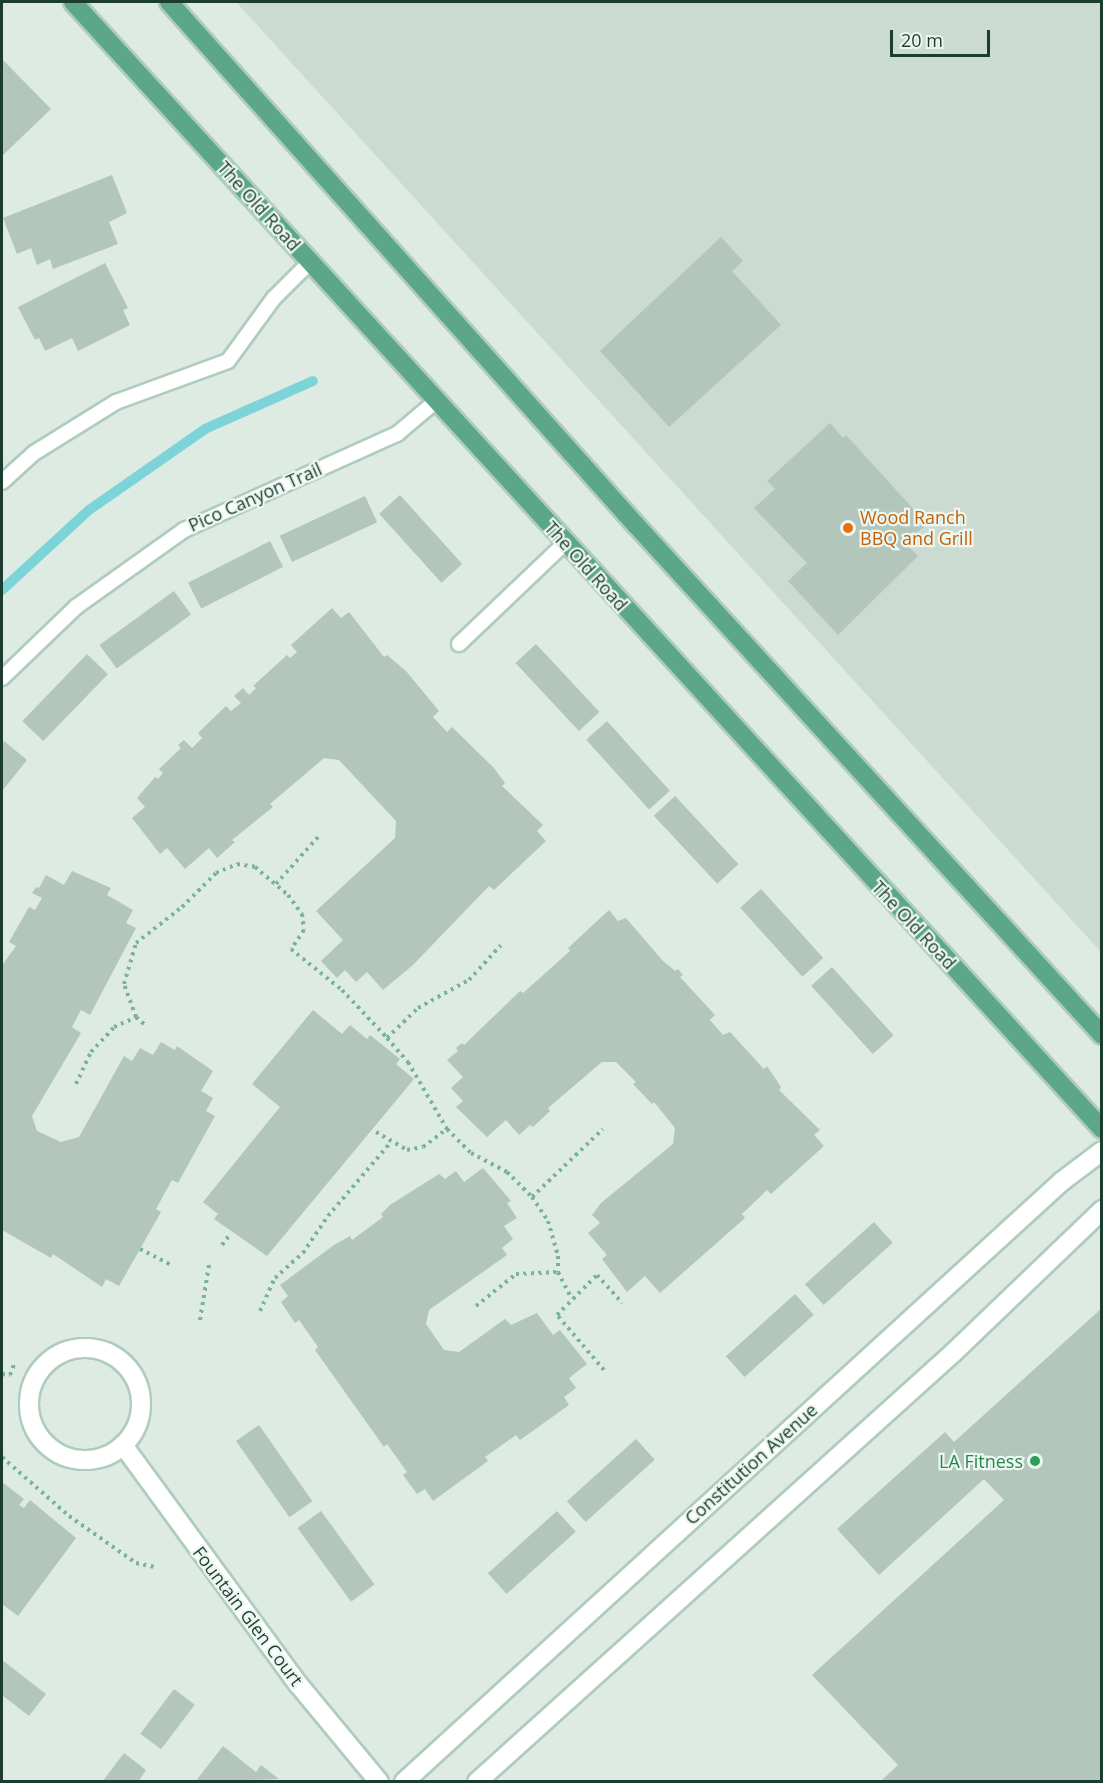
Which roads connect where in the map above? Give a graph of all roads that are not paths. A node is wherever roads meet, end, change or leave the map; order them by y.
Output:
1 (73, 2) edge
2 (169, 2) edge
3 (310, 262) junction
4 (436, 401) junction
5 (2, 482) edge
6 (565, 543) junction
7 (459, 644) dead end
8 (2, 678) edge
9 (1101, 1035) edge
10 (1101, 1129) edge
11 (1101, 1151) edge
12 (1101, 1210) edge
13 (123, 1445) junction
14 (379, 1782) edge
15 (404, 1782) edge
16 (477, 1782) edge

1 - 3 main road, The Old Road
2 - 9 main road
3 - 4 main road, The Old Road
3 - 5 lane
4 - 6 main road, The Old Road
4 - 8 lane, Pico Canyon Trail
6 - 7 lane
6 - 10 main road, The Old Road
11 - 15 main road, Constitution Avenue
12 - 16 main road
13 - 13 main road
13 - 14 main road, Fountain Glen Court

